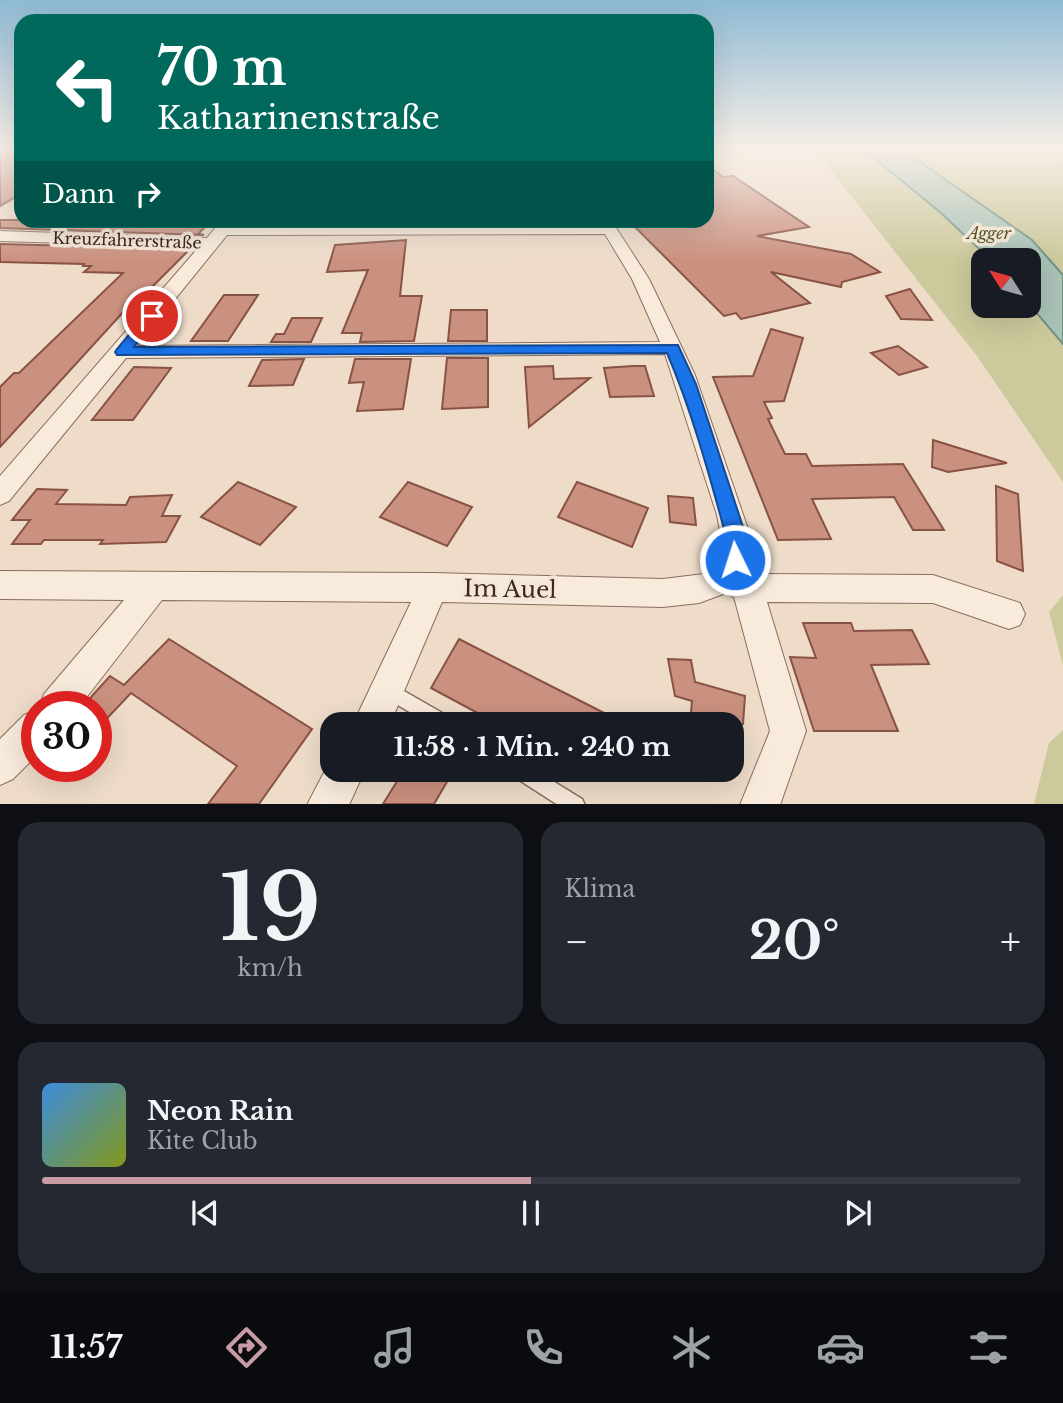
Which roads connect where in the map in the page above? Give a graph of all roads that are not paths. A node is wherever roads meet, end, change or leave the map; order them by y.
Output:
1 (414, 228) edge
2 (608, 228) edge
3 (222, 231) edge
4 (0, 234) edge
5 (673, 348) junction
6 (122, 352) junction
7 (0, 494) edge
8 (736, 582) junction
9 (0, 585) edge
10 (154, 587) junction
11 (433, 587) junction
12 (1009, 614) dead end
13 (70, 691) edge
14 (389, 691) junction
15 (377, 712) edge
16 (425, 712) edge
17 (21, 744) edge
18 (0, 766) edge
19 (339, 782) edge
20 (539, 782) edge
21 (327, 804) edge
22 (576, 804) edge
23 (760, 804) edge

1 - 3 street, Kreuzfahrerstraße
2 - 5 street
3 - 4 street, Kreuzfahrerstraße
3 - 6 street
5 - 6 street
5 - 8 street
6 - 7 street
8 - 11 street, Im Auel
8 - 12 street, Im Auel
8 - 23 street
9 - 10 street, Im Auel
10 - 11 street, Im Auel
10 - 13 street
11 - 14 street
14 - 15 street
14 - 16 lane
17 - 18 street
19 - 21 street
20 - 22 lane

